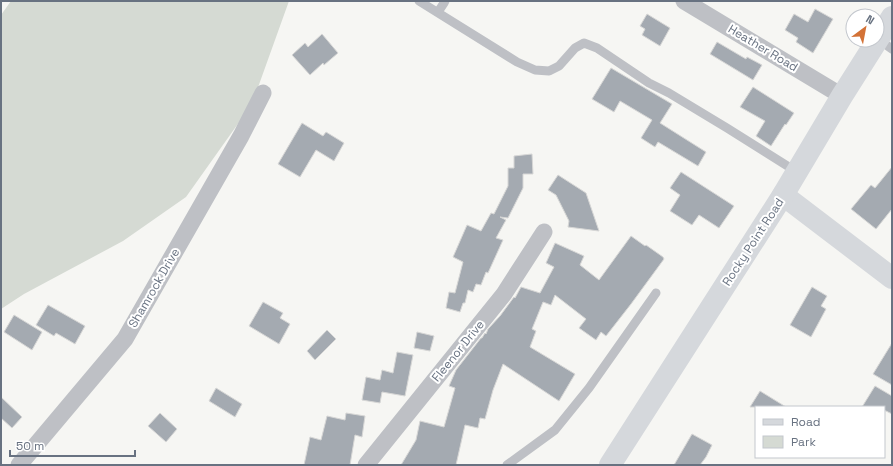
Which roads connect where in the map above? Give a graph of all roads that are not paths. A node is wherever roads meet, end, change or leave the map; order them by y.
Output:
1 (419, 1) edge
2 (445, 1) edge
3 (684, 1) edge
4 (438, 12) junction
5 (892, 17) edge
6 (885, 44) edge
7 (882, 48) edge
8 (262, 93) dead end
9 (842, 96) junction
10 (797, 172) junction
11 (783, 195) junction
12 (544, 232) dead end
13 (892, 278) edge
14 (656, 293) dead end
15 (20, 465) edge
16 (366, 465) edge
17 (507, 465) edge
18 (610, 465) edge

1 - 4 lane
2 - 4 lane
3 - 9 street, Heather Road
4 - 10 lane
5 - 6 street, Rocky Point Road
7 - 9 street, Rocky Point Road
8 - 15 street, Shamrock Drive
9 - 10 street, Rocky Point Road
10 - 11 street, Rocky Point Road
11 - 13 street
11 - 18 street, Rocky Point Road
12 - 16 street, Fleenor Drive
14 - 17 lane

